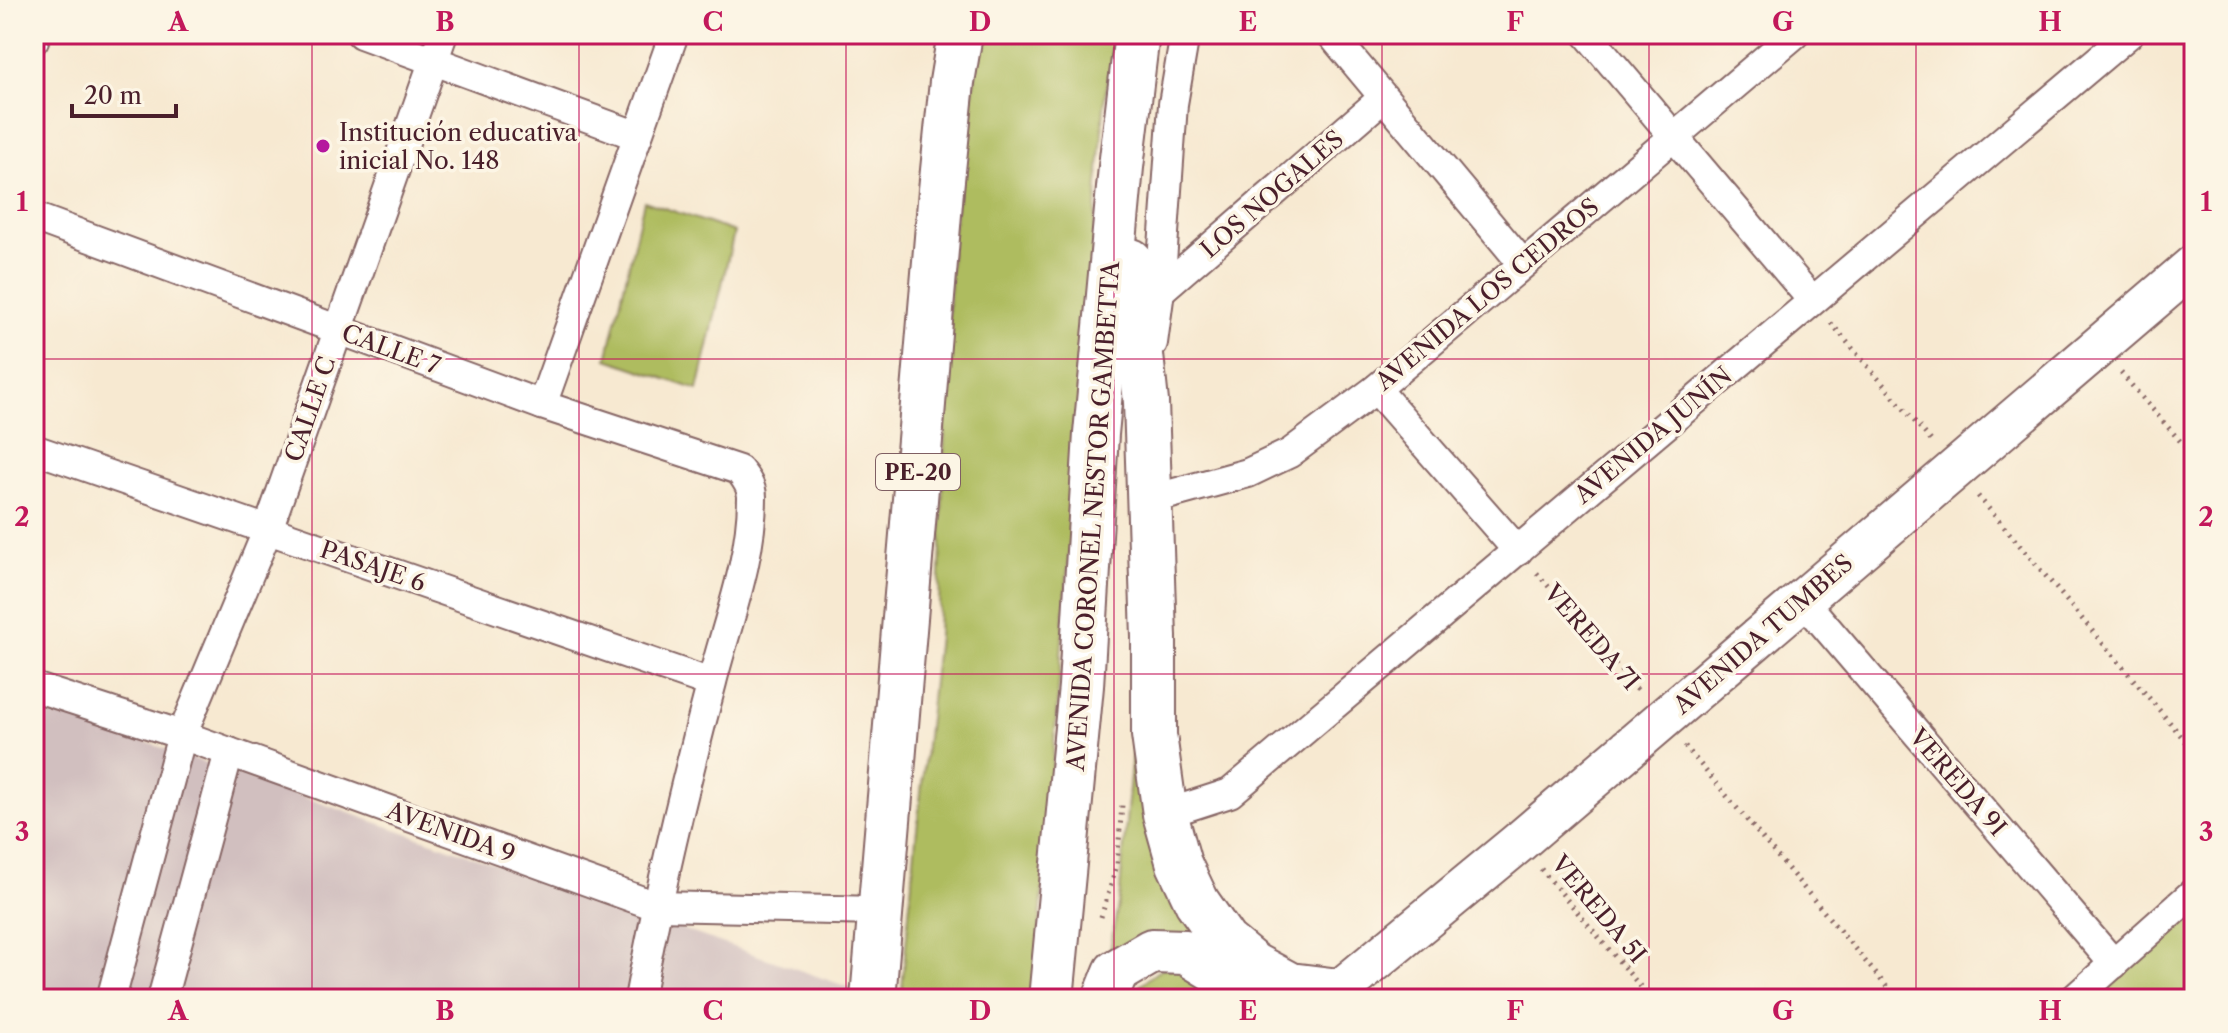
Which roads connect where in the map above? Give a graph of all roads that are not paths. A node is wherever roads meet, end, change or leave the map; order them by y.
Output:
1 (361, 34) edge
2 (674, 34) edge
3 (960, 34) edge
4 (1137, 34) edge
5 (1185, 34) edge
6 (1331, 34) edge
7 (1587, 34) edge
8 (1795, 34) edge
9 (2129, 34) edge
10 (438, 47) edge
11 (1383, 98) junction
12 (638, 136) junction
13 (1674, 137) junction
14 (1121, 167) junction
15 (34, 217) edge
16 (1522, 263) junction
17 (2194, 265) edge
18 (1160, 291) junction
19 (1812, 300) junction
20 (338, 329) junction
21 (1376, 389) junction
22 (1146, 402) junction
23 (542, 405) junction
24 (34, 449) edge
25 (1149, 500) junction
26 (268, 529) junction
27 (1518, 551) junction
28 (1803, 600) junction
29 (711, 683) junction
30 (34, 687) edge
31 (182, 735) junction
32 (229, 752) junction
33 (1165, 814) junction
34 (2193, 896) edge
35 (656, 906) junction
36 (880, 911) junction
37 (1237, 952) junction
38 (2114, 964) junction
39 (1334, 995) edge
40 (1236, 998) edge
41 (111, 999) edge
42 (162, 999) edge
43 (639, 999) edge
44 (873, 999) edge
45 (1051, 999) edge
46 (1105, 999) edge
47 (2074, 999) edge

1 - 10 street
2 - 12 street
3 - 36 highway, PE-20
4 - 14 highway, AVENIDA CORONEL NESTOR GAMBETTA
5 - 18 street
6 - 11 street
7 - 13 street
8 - 13 street, AVENIDA LOS CEDROS
9 - 19 street, AVENIDA JUNÍN
10 - 12 street
10 - 20 street, CALLE C
11 - 16 street
11 - 18 street, LOS NOGALES
12 - 23 street
13 - 16 street, AVENIDA LOS CEDROS
13 - 19 street
14 - 22 highway
14 - 45 highway, AVENIDA CORONEL NESTOR GAMBETTA
15 - 20 street, CALLE 7
16 - 21 street, AVENIDA LOS CEDROS
17 - 28 street, AVENIDA TUMBES
18 - 22 street
19 - 27 street, AVENIDA JUNÍN
20 - 23 street, CALLE 7
20 - 26 street, CALLE C
21 - 25 street, AVENIDA LOS CEDROS
21 - 27 street
22 - 25 highway
23 - 29 street, CALLE 7
24 - 26 street, PASAJE 6
25 - 33 highway
26 - 29 street, PASAJE 6
26 - 31 street, CALLE C
27 - 33 street, AVENIDA JUNÍN
28 - 38 street, VEREDA 9I
28 - 39 street, AVENIDA TUMBES
29 - 35 street
30 - 31 street, AVENIDA 9
31 - 32 street, AVENIDA 9
31 - 41 street, CALLE C
32 - 35 street, AVENIDA 9
32 - 42 street
33 - 37 highway
34 - 38 street
35 - 36 street, AVENIDA 9
35 - 43 street
36 - 44 highway, PE-20
37 - 39 highway
37 - 40 highway
38 - 47 street
40 - 46 highway

